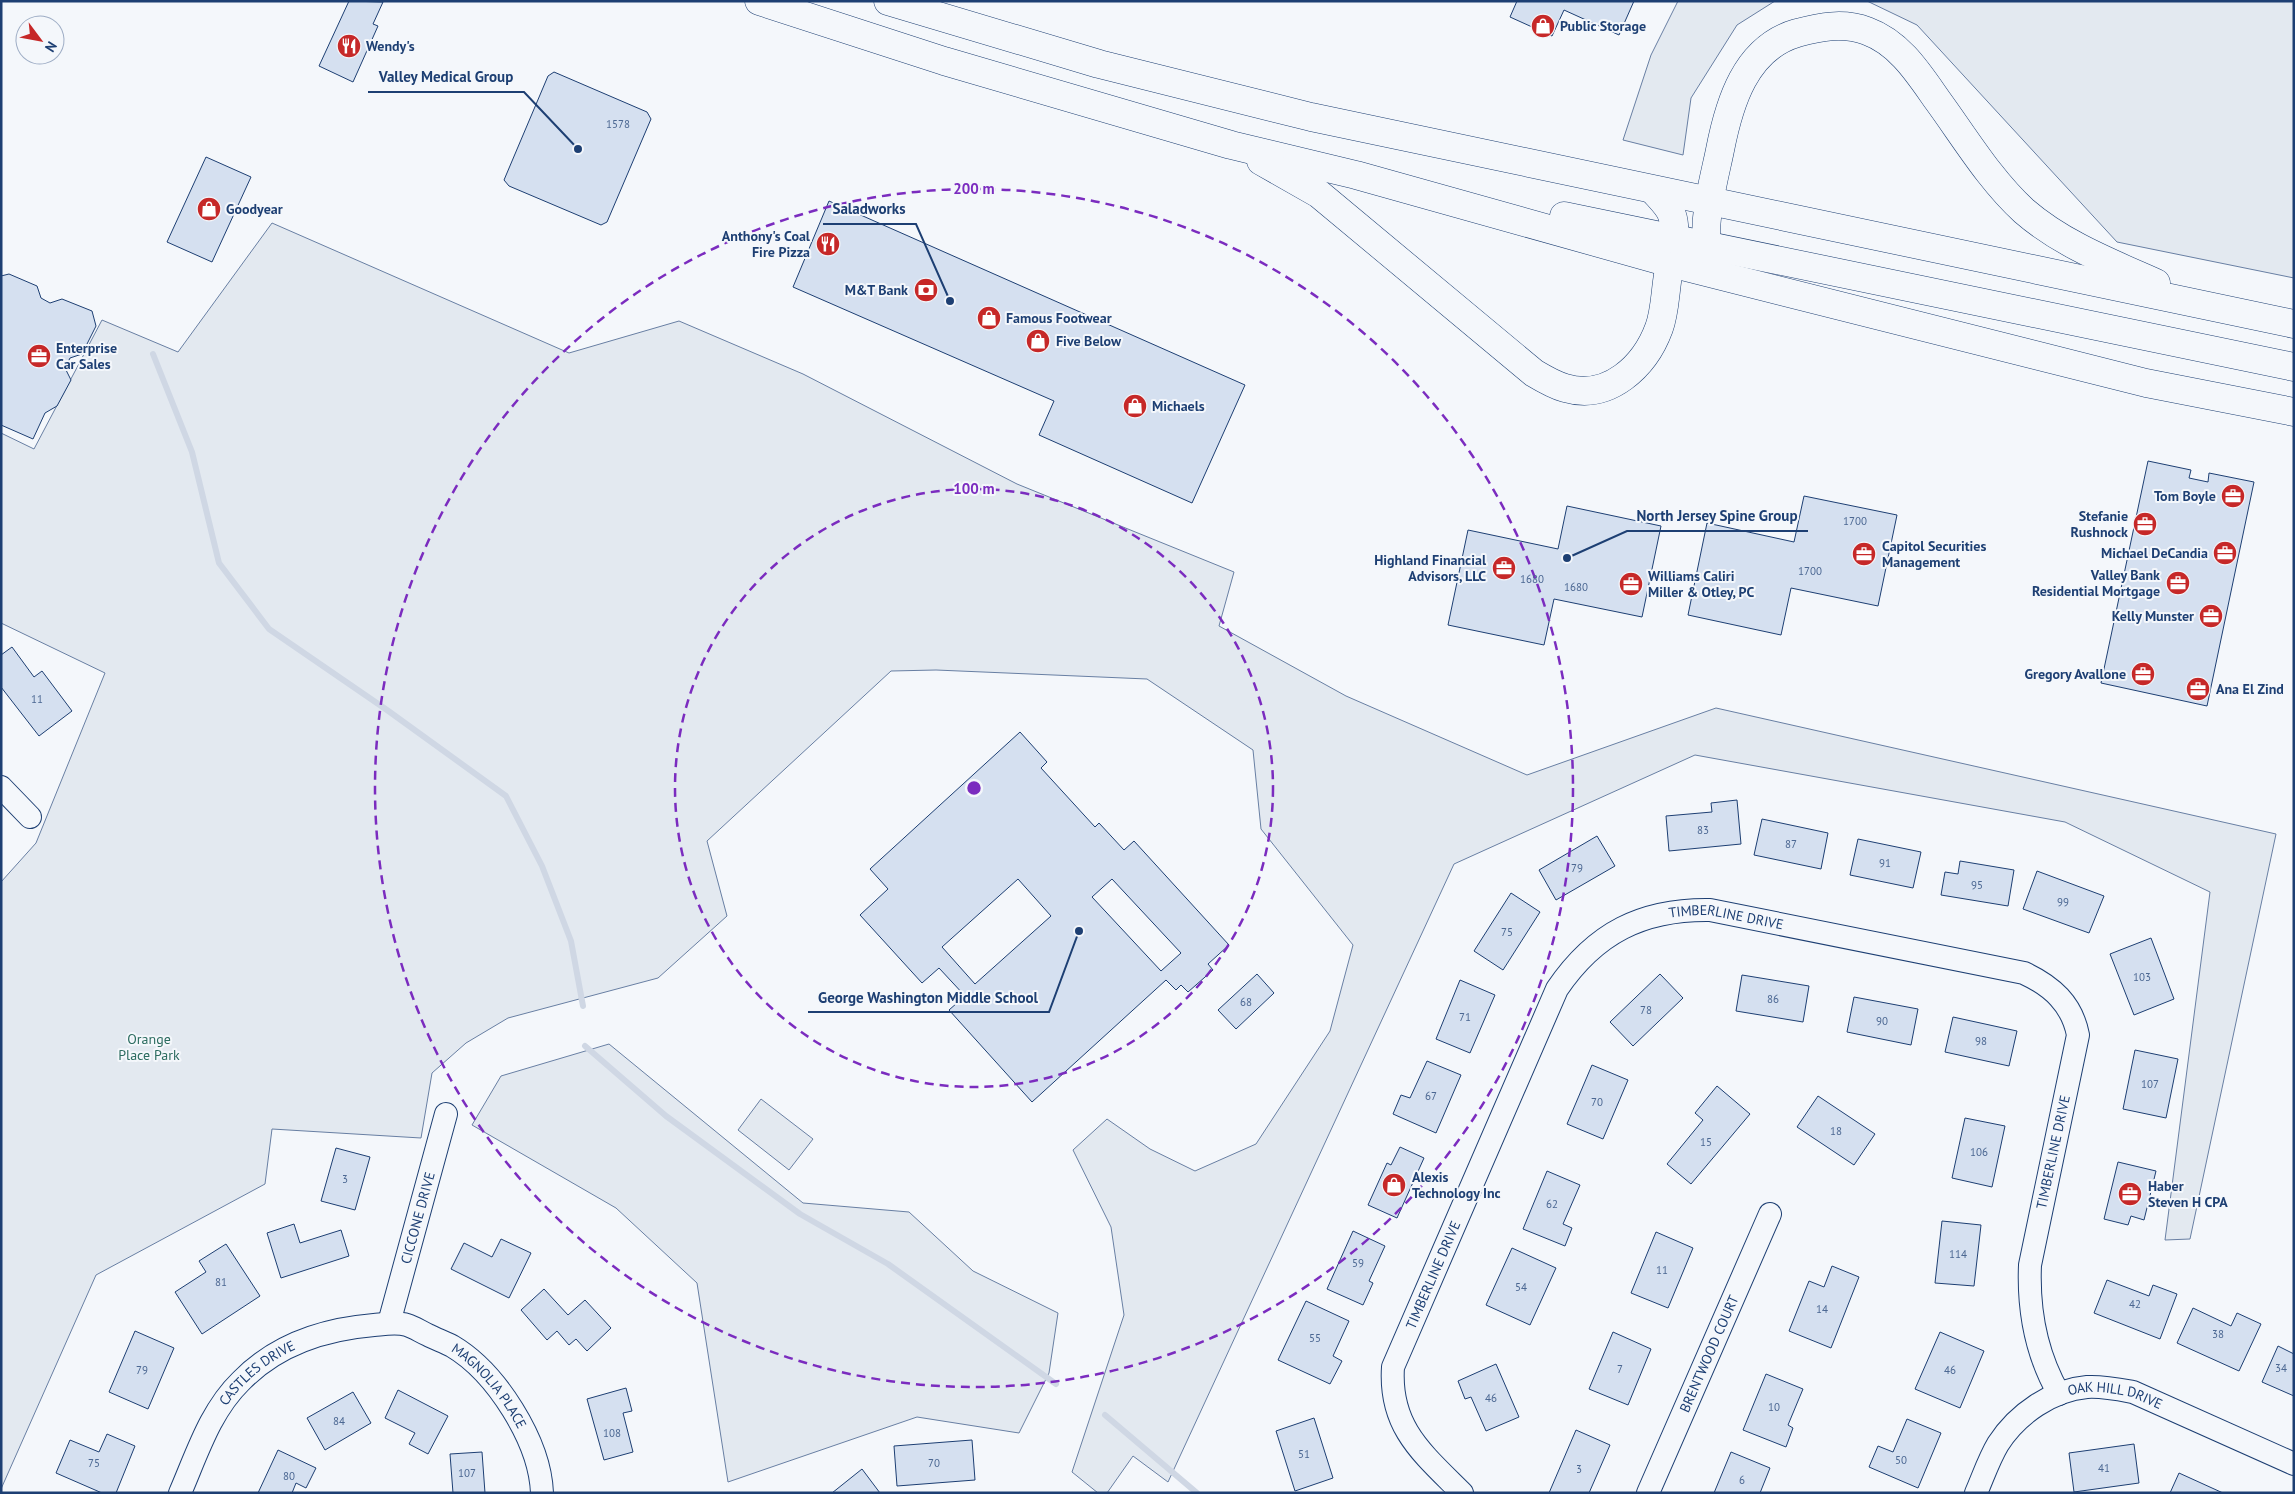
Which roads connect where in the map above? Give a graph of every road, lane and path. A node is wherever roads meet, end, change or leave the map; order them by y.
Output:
1 (758, 1) edge
2 (888, 1) edge
3 (1231, 145) junction
4 (1654, 190) junction
5 (1710, 201) junction
6 (1708, 245) junction
7 (1672, 250) junction
8 (1732, 279) junction
9 (2200, 304) junction
10 (2294, 324) edge
11 (2294, 367) edge
12 (2294, 412) edge
13 (1, 787) edge
14 (30, 817) dead end
15 (446, 1114) dead end
16 (1770, 1214) dead end
17 (389, 1323) junction
18 (2059, 1394) junction
19 (2294, 1464) edge
20 (180, 1493) edge
21 (542, 1493) edge
22 (1462, 1493) edge
23 (1648, 1493) edge
24 (1976, 1493) edge

1 - 3 highway
2 - 4 highway
3 - 7 highway
3 - 7 highway
4 - 5 highway
4 - 7 highway
5 - 6 highway
5 - 9 highway
5 - 9 highway
6 - 7 highway
6 - 8 highway
6 - 11 highway
7 - 8 highway
8 - 12 highway
9 - 10 highway
13 - 14 street
15 - 17 street, CICCONE DRIVE
16 - 23 street, BRENTWOOD COURT
17 - 20 street, CASTLES DRIVE
17 - 21 street, MAGNOLIA PLACE
18 - 19 street, OAK HILL DRIVE
18 - 22 street, TIMBERLINE DRIVE
18 - 24 street, OAK HILL DRIVE

